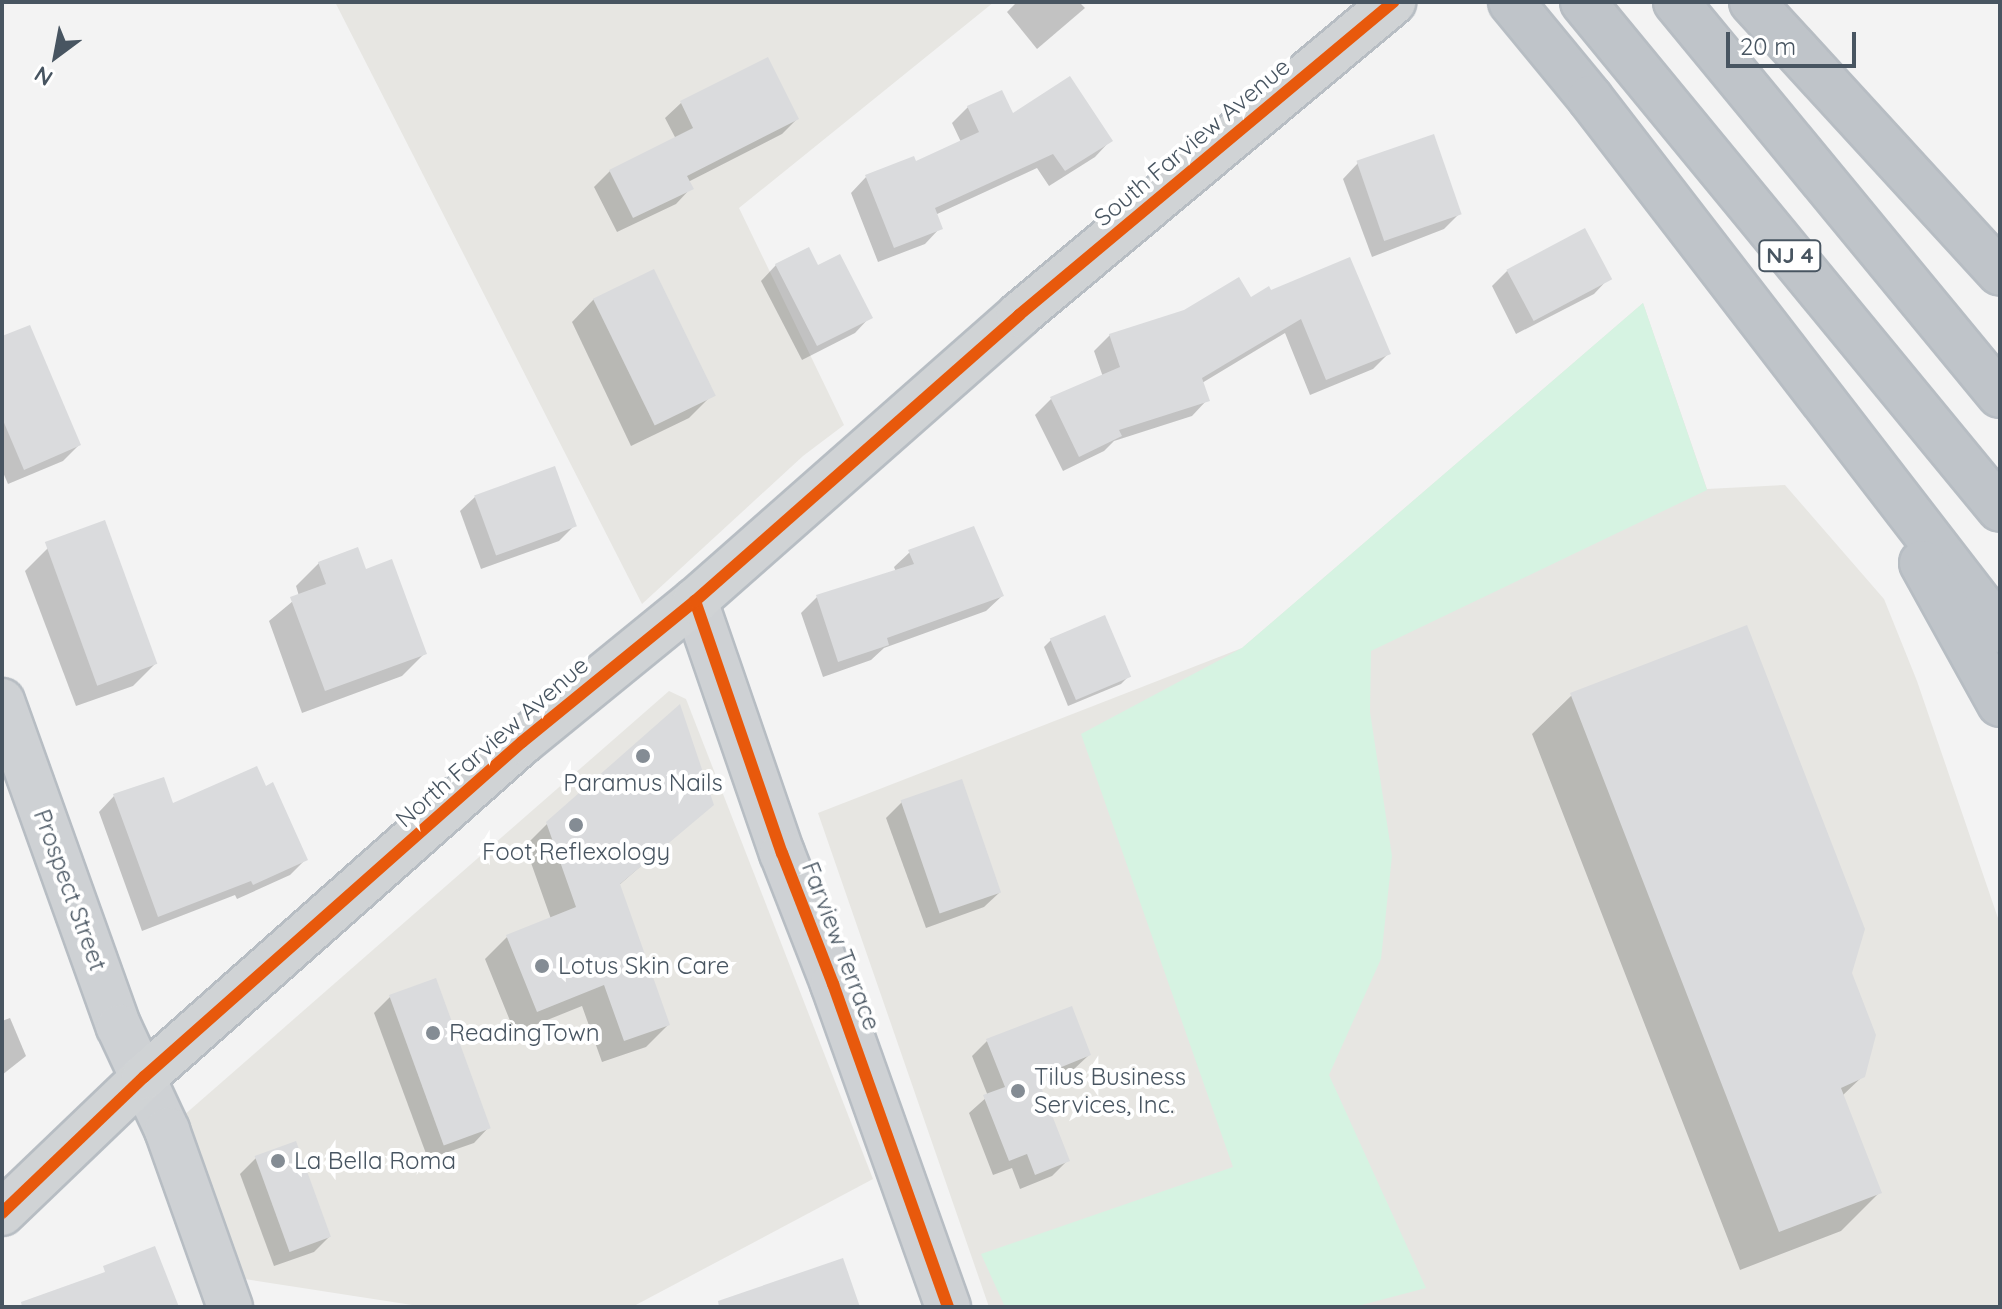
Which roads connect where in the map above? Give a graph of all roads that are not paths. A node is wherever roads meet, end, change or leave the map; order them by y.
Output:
1 (1394, 2) edge
2 (1511, 2) edge
3 (1583, 2) edge
4 (1676, 2) edge
5 (1752, 2) edge
6 (2000, 273) edge
7 (1019, 315) joint
8 (1959, 341) junction
9 (2000, 382) edge
10 (2000, 395) edge
11 (1869, 461) junction
12 (2000, 509) edge
13 (695, 601) junction
14 (2000, 630) edge
15 (2, 701) edge
16 (2000, 704) edge
17 (144, 1077) junction
18 (2, 1213) edge
19 (230, 1307) edge
20 (948, 1307) edge

1 - 7 street, South Farview Avenue
2 - 11 highway
3 - 12 highway, NJ 4
4 - 8 highway
5 - 6 highway
7 - 13 street, North Farview Avenue
8 - 9 highway
8 - 10 highway
11 - 14 highway
11 - 16 highway
13 - 17 street, North Farview Avenue
13 - 20 street, Farview Terrace
15 - 17 street, Prospect Street
17 - 18 street, North Farview Avenue
17 - 19 street, Prospect Street

